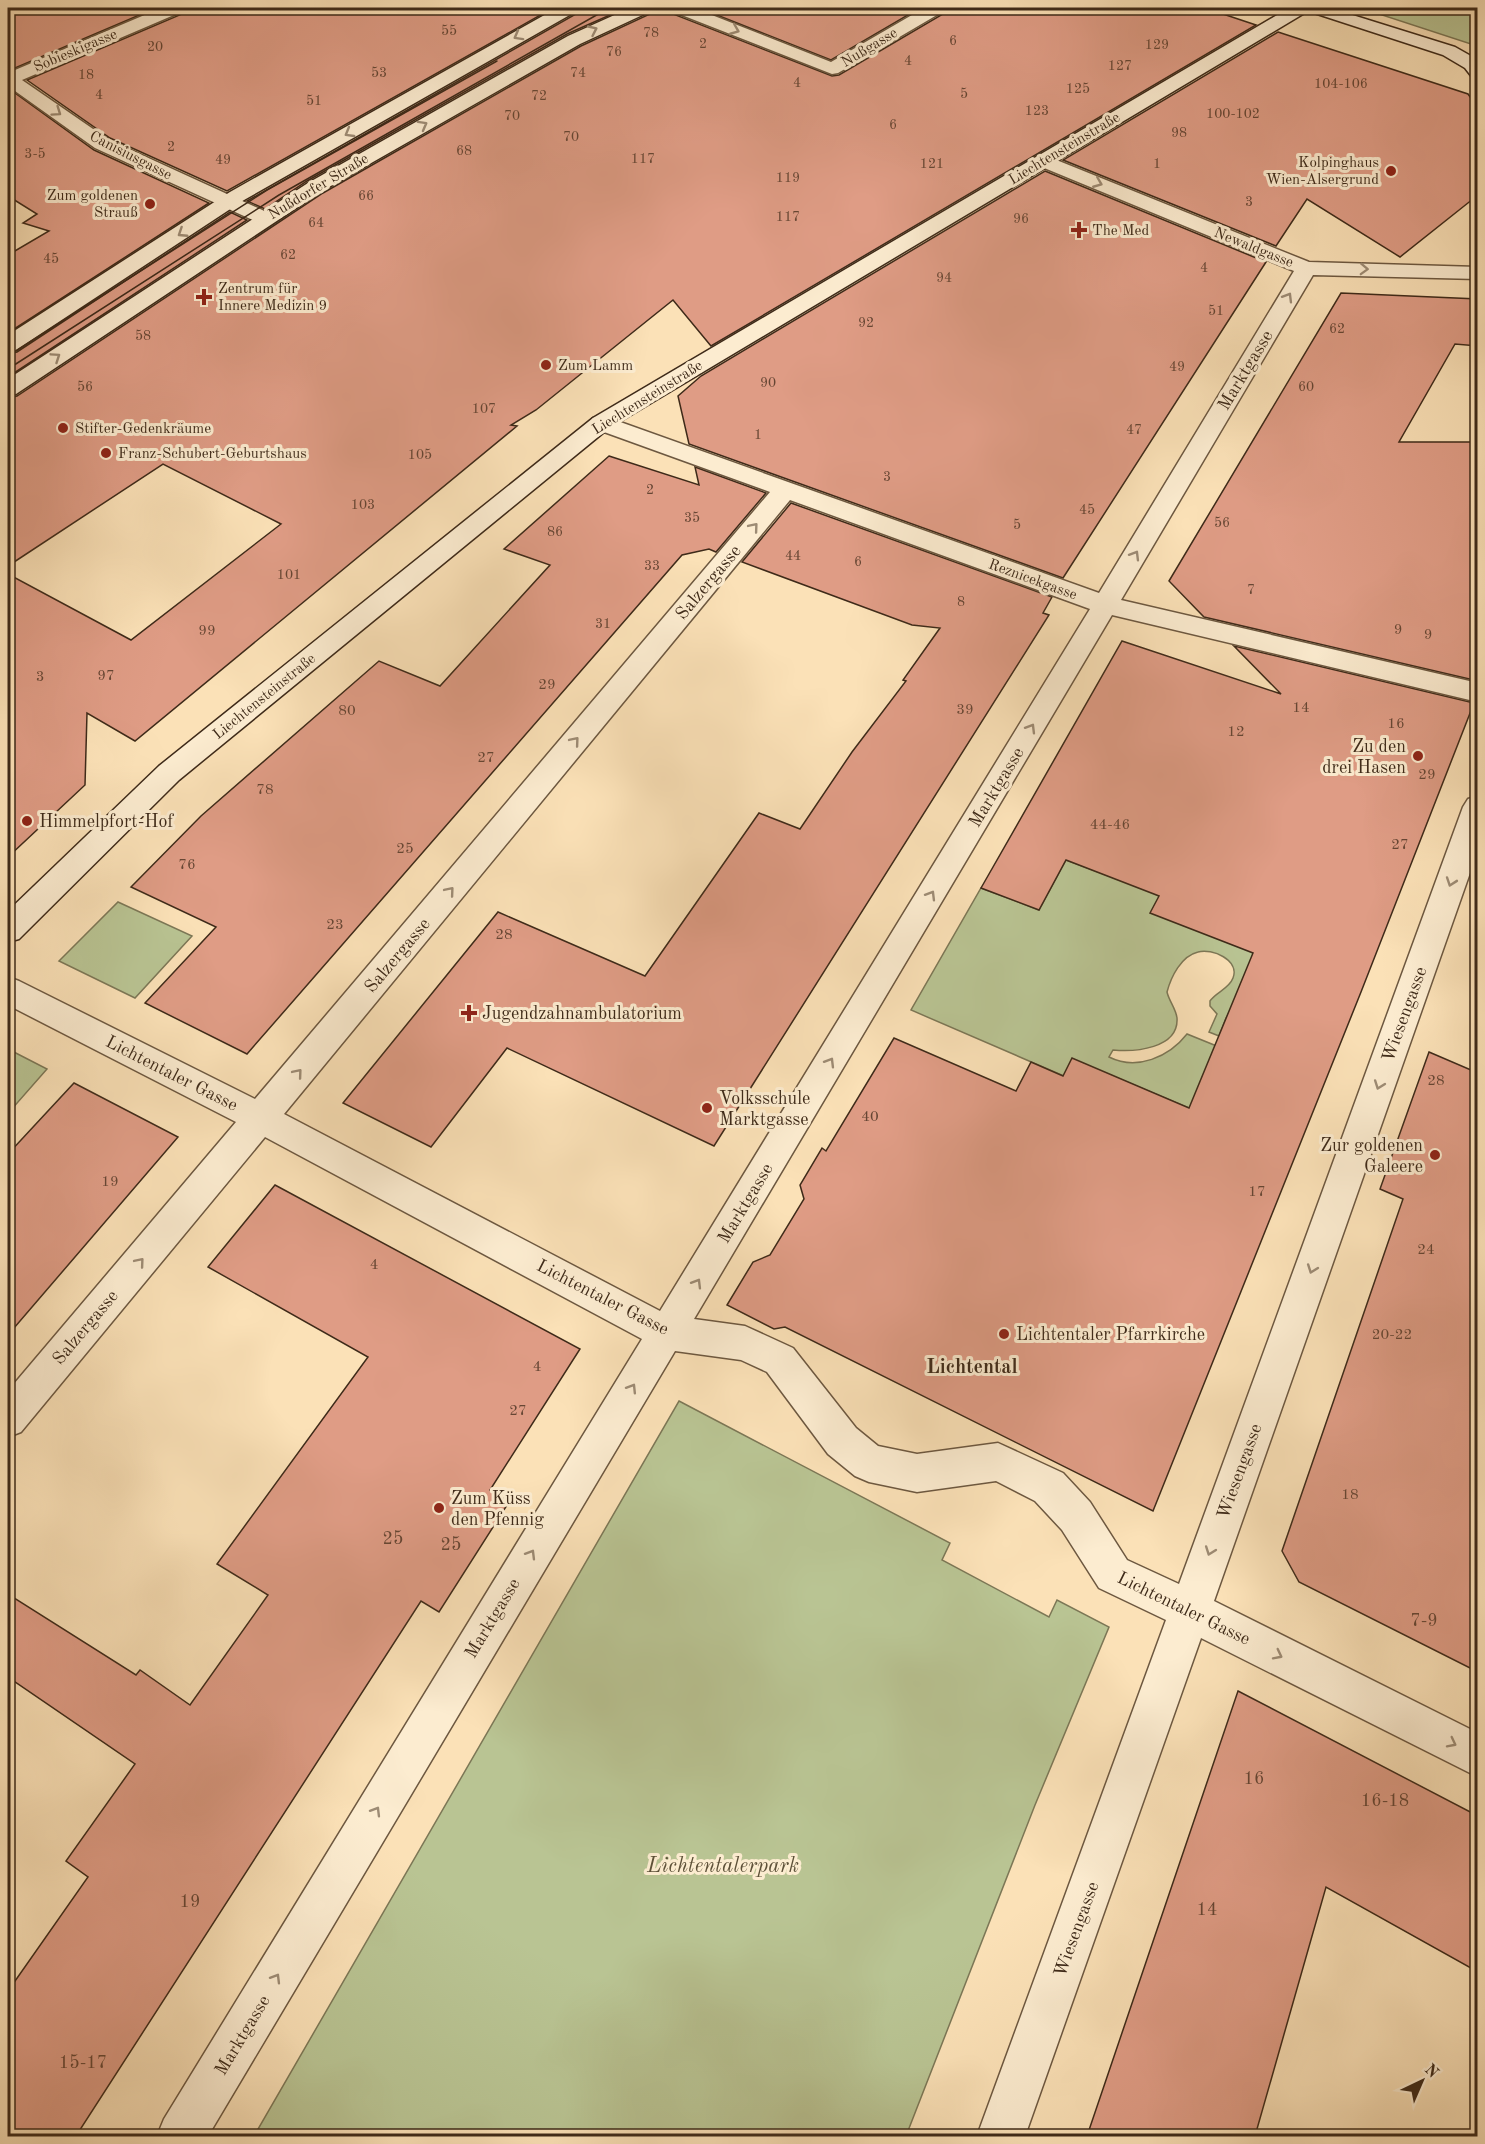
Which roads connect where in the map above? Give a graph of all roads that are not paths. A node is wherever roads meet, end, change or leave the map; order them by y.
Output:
1 (175, 8) edge
2 (569, 8) edge
3 (643, 8) edge
4 (680, 8) edge
5 (936, 8) edge
6 (1301, 8) edge
7 (1314, 8) edge
8 (1478, 73) edge
9 (8, 78) edge
10 (1044, 161) junction
11 (227, 202) junction
12 (264, 218) junction
13 (1306, 268) junction
14 (1478, 273) edge
15 (8, 345) edge
16 (8, 389) edge
17 (600, 423) junction
18 (785, 490) junction
19 (1105, 606) junction
20 (1478, 693) edge
21 (1478, 807) edge
22 (8, 930) edge
23 (8, 990) edge
24 (260, 1118) junction
25 (666, 1333) junction
26 (8, 1419) edge
27 (1189, 1610) junction
28 (1478, 1756) edge
29 (180, 2136) edge
30 (1001, 2136) edge

1 - 9 street, Sobieskigasse
2 -> 11 street, Nußdorfer Straße
12 -> 3 street, Nußdorfer Straße
4 -> 5 street, Nußgasse
6 - 10 street, Liechtensteinstraße
7 - 8 street
9 -> 11 street, Canisiusgasse
10 -> 13 street, Newaldgasse
10 - 17 street, Liechtensteinstraße
11 - 12 street, Canisiusgasse
11 -> 15 street, Nußdorfer Straße
16 -> 12 street, Nußdorfer Straße
13 -> 14 street, Newaldgasse
19 -> 13 street, Marktgasse
17 - 18 street, Reznicekgasse
17 - 22 street, Liechtensteinstraße
18 - 19 street, Reznicekgasse
24 -> 18 street, Salzergasse
19 - 20 street, Reznicekgasse
25 -> 19 street, Marktgasse
21 -> 27 street, Wiesengasse
23 - 24 street, Lichtentaler Gasse
24 - 25 street, Lichtentaler Gasse
26 -> 24 street, Salzergasse
25 - 27 street, Lichtentaler Gasse
29 -> 25 street, Marktgasse
27 -> 28 street, Lichtentaler Gasse
27 - 30 street, Wiesengasse

